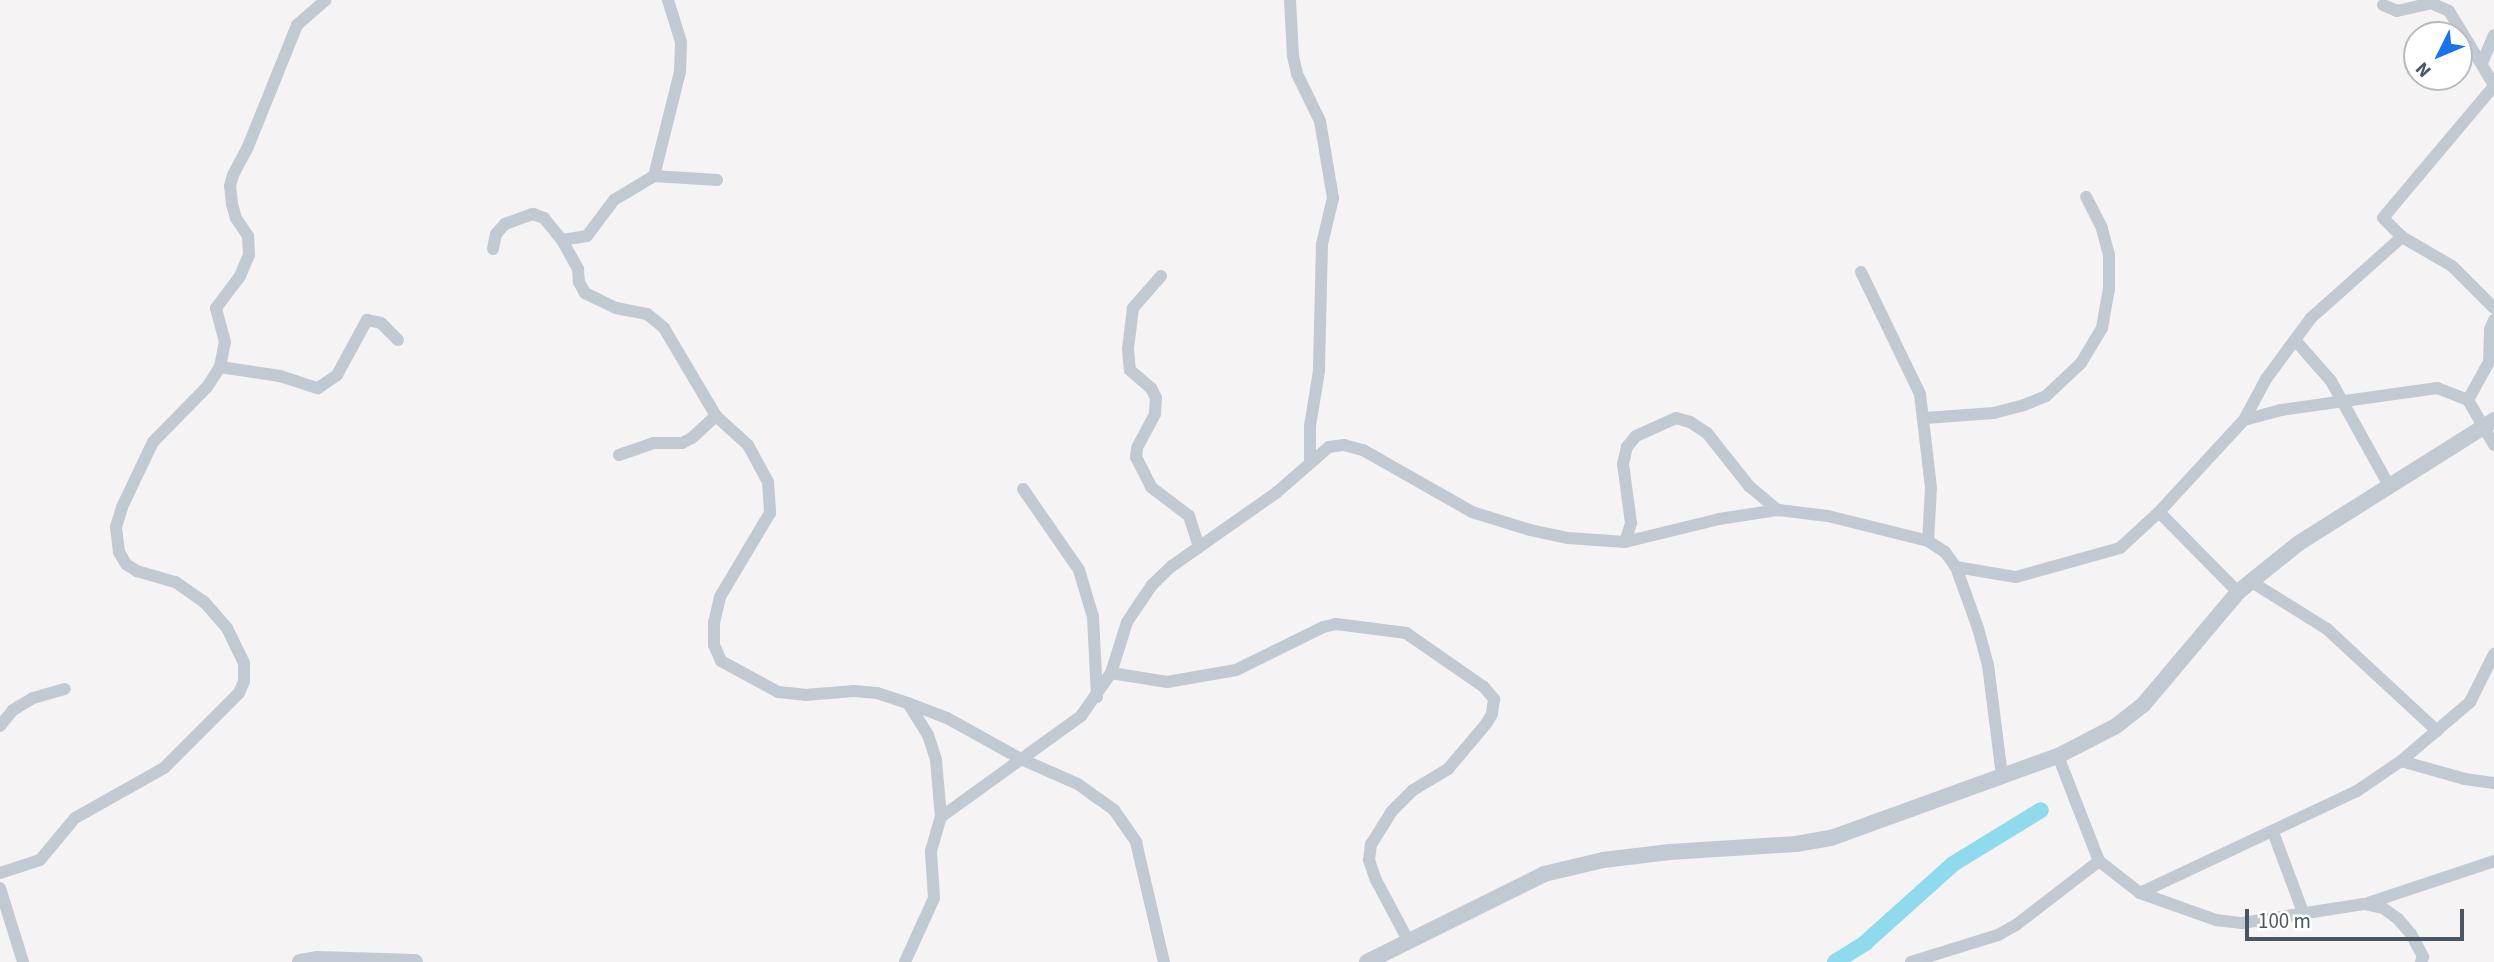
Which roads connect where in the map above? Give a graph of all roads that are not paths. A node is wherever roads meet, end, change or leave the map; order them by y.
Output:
1 (326, 0) edge
2 (668, 0) edge
3 (1290, 0) edge
4 (2383, 5) dead end
5 (2494, 34) edge
6 (2482, 63) junction
7 (2494, 85) edge
8 (654, 176) junction
9 (716, 180) dead end
10 (2086, 197) dead end
11 (2402, 237) junction
12 (562, 240) junction
13 (493, 248) dead end
14 (1861, 272) dead end
15 (1161, 276) dead end
16 (2494, 307) edge
17 (2494, 320) edge
18 (398, 340) dead end
19 (2295, 340) junction
20 (220, 367) junction
21 (2468, 400) junction
22 (2344, 402) junction
23 (716, 416) junction
24 (1925, 418) junction
25 (2244, 419) junction
26 (2488, 424) edge
27 (2494, 445) edge
28 (620, 455) dead end
29 (1310, 461) junction
30 (2388, 484) junction
31 (1023, 489) dead end
32 (1778, 510) junction
33 (2159, 512) junction
34 (1928, 541) junction
35 (1625, 542) junction
36 (1199, 547) junction
37 (1956, 567) junction
38 (2244, 587) junction
39 (2494, 654) edge
40 (1111, 673) junction
41 (65, 689) dead end
42 (1097, 696) junction
43 (908, 703) junction
44 (0, 726) edge
45 (2437, 730) junction
46 (2058, 756) junction
47 (1021, 759) junction
48 (2401, 761) junction
49 (2002, 776) junction
50 (2494, 783) edge
51 (941, 817) junction
52 (2273, 832) junction
53 (2099, 861) junction
54 (2494, 862) edge
55 (0, 873) edge
56 (0, 888) edge
57 (2140, 893) junction
58 (2364, 904) junction
59 (2304, 915) junction
60 (1409, 942) junction
61 (23, 962) edge
62 (300, 962) edge
63 (415, 962) edge
64 (905, 962) edge
65 (1164, 962) edge
66 (1367, 962) edge
67 (1911, 962) edge
68 (2421, 962) edge

1 - 20 street
2 - 8 street
3 - 29 street
4 - 6 street
5 - 6 street
6 - 7 street
7 - 11 street
8 - 9 street
8 - 12 street
10 - 24 street
11 - 16 street
11 - 19 street
12 - 13 street
12 - 23 street
14 - 24 street
15 - 36 street
17 - 21 street
18 - 20 street
19 - 22 street
19 - 25 street
20 - 55 street
21 - 22 street
21 - 26 street
22 - 25 street
22 - 30 street
23 - 28 street
23 - 43 street
24 - 34 street
25 - 33 street
26 - 27 street
26 - 30 street
29 - 35 street
29 - 36 street
30 - 38 street
31 - 42 street
32 - 34 street
32 - 35 street
32 - 35 street
33 - 37 street
33 - 38 street
34 - 37 street
36 - 40 street
37 - 49 street
38 - 45 street
38 - 46 street
39 - 45 street
40 - 42 street
40 - 60 street
41 - 44 street
42 - 47 street
43 - 47 street
43 - 51 street
45 - 48 street
46 - 49 street
46 - 53 street
47 - 51 street
47 - 65 street
48 - 50 street
48 - 52 street
49 - 60 street
51 - 64 street
52 - 57 street
52 - 59 street
53 - 57 street
53 - 67 street
54 - 58 street
56 - 61 street
57 - 59 street
58 - 59 street
58 - 68 street
60 - 66 street
62 - 63 street

